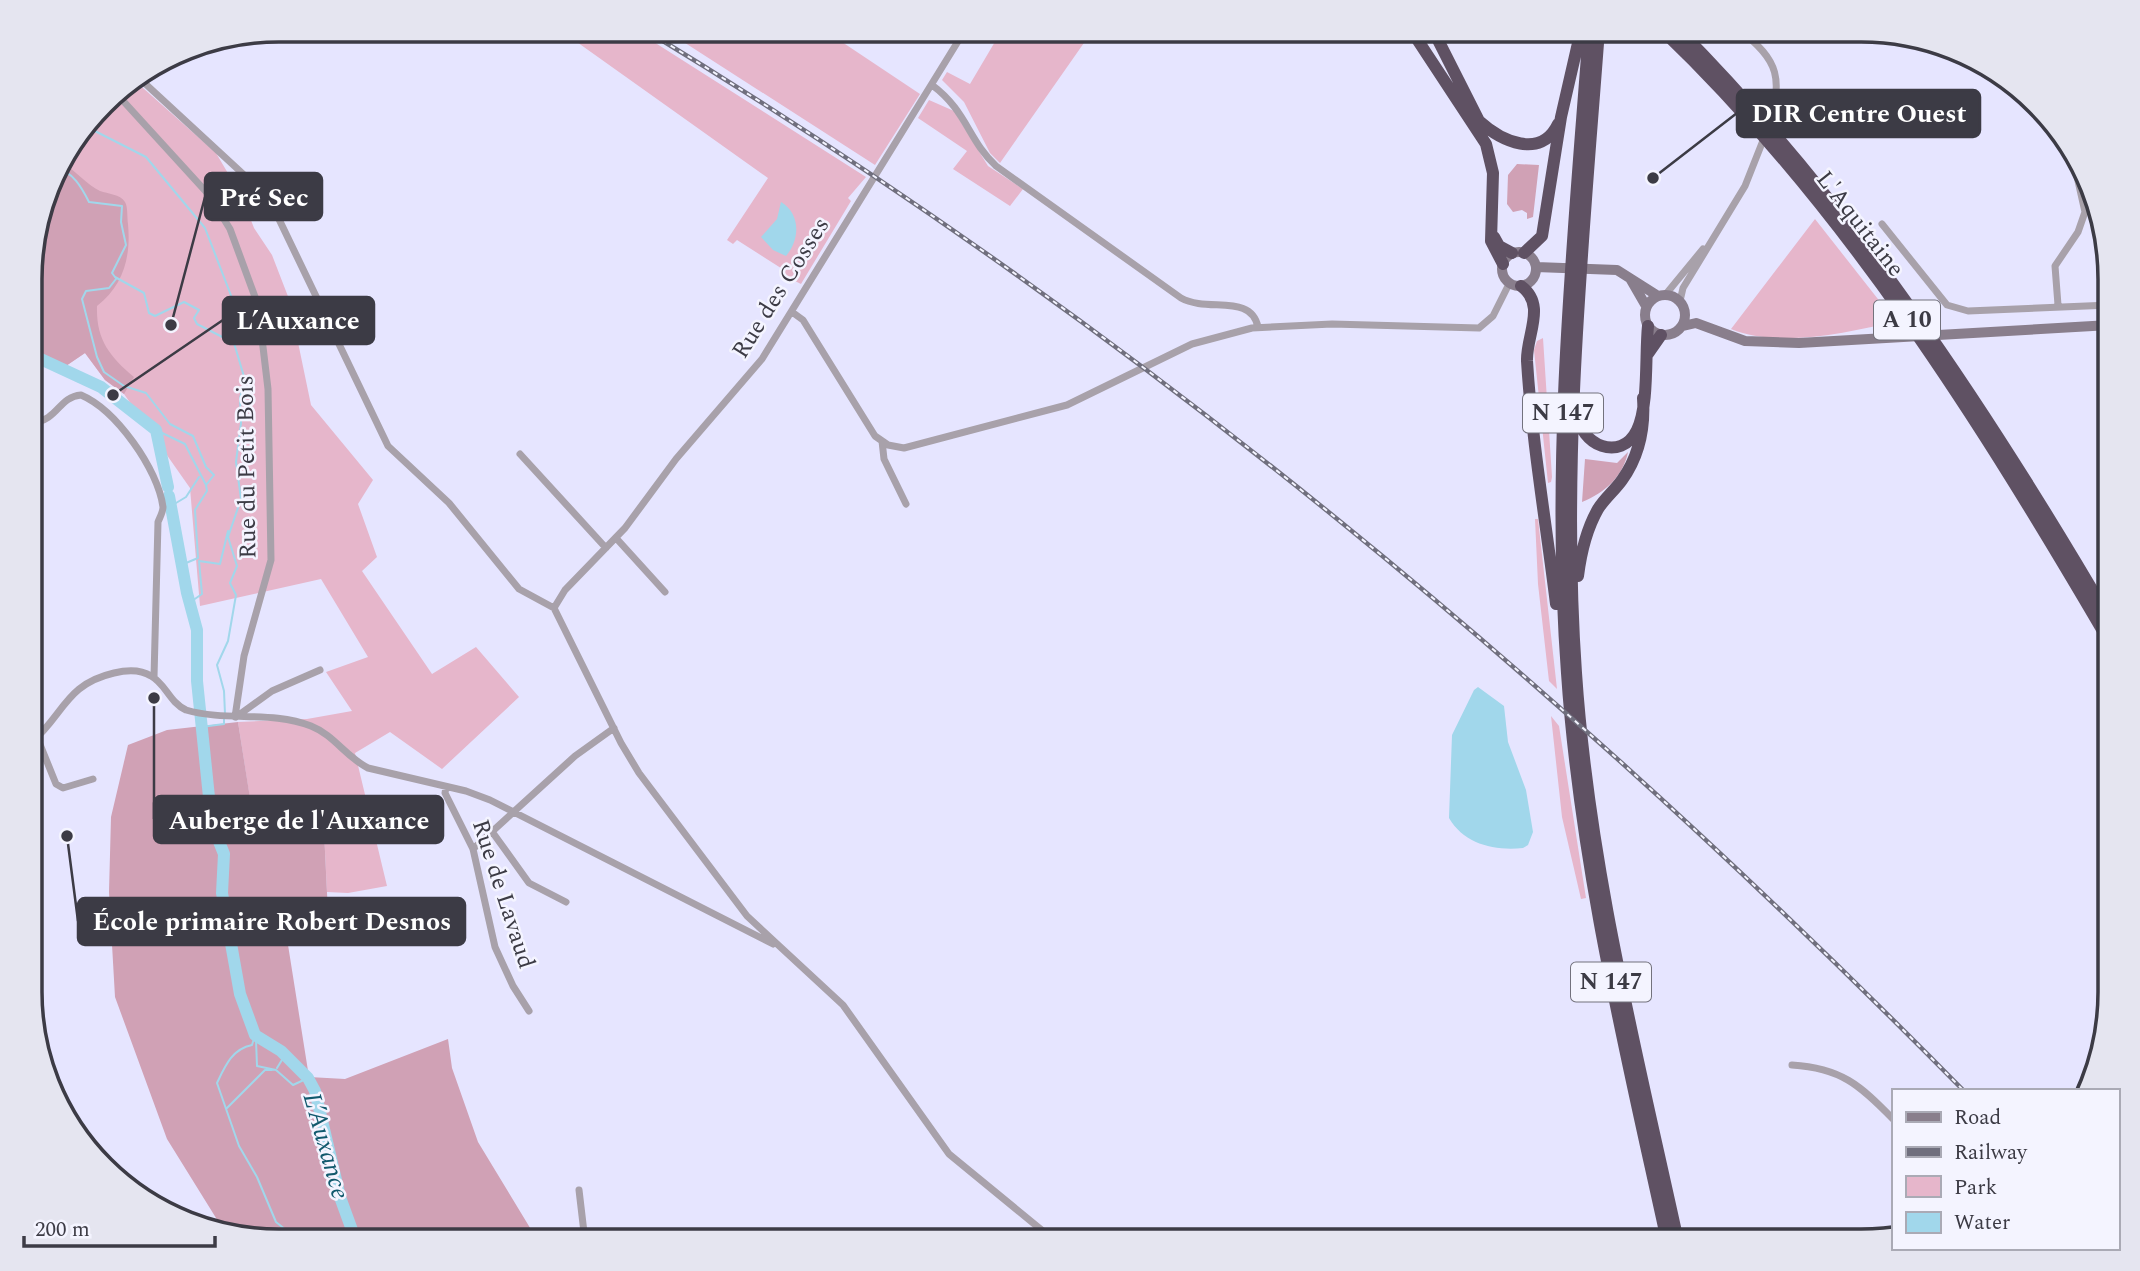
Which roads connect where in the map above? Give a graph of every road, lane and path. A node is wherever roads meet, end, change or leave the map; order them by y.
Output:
1 (958, 42) edge
2 (1419, 42) edge
3 (1439, 42) edge
4 (1578, 42) edge
5 (1588, 42) edge
6 (1598, 42) edge
7 (1673, 42) edge
8 (1690, 42) edge
9 (1755, 42) edge
10 (146, 84) edge
11 (932, 85) junction
12 (123, 101) edge
13 (1561, 117) junction
14 (1478, 126) junction
15 (2080, 188) edge
16 (1882, 224) dead end
17 (1491, 227) junction
18 (1709, 243) junction
19 (1518, 253) junction
20 (1503, 264) junction
21 (1536, 267) junction
22 (1626, 274) junction
23 (1515, 285) junction
24 (1662, 295) junction
25 (2058, 305) junction
26 (2097, 305) edge
27 (1646, 306) junction
28 (1682, 306) junction
29 (792, 312) junction
30 (1648, 326) junction
31 (1682, 326) junction
32 (2097, 326) edge
33 (1258, 327) junction
34 (1708, 327) junction
35 (1661, 335) junction
36 (1645, 358) junction
37 (1575, 371) junction
38 (1643, 398) junction
39 (42, 422) edge
40 (882, 441) junction
41 (520, 454) dead end
42 (906, 504) dead end
43 (616, 538) junction
44 (606, 548) junction
45 (665, 592) dead end
46 (2097, 598) edge
47 (554, 608) junction
48 (2097, 622) edge
49 (320, 670) dead end
50 (1576, 674) junction
51 (153, 677) junction
52 (1567, 698) junction
53 (234, 717) junction
54 (614, 728) junction
55 (42, 730) edge
56 (42, 756) edge
57 (93, 779) dead end
58 (446, 787) junction
59 (514, 813) junction
60 (493, 833) junction
61 (473, 849) junction
62 (566, 902) dead end
63 (737, 905) junction
64 (747, 916) junction
65 (736, 925) junction
66 (747, 930) junction
67 (774, 944) junction
68 (529, 1011) dead end
69 (1792, 1065) dead end
70 (1892, 1118) edge
71 (579, 1190) dead end
72 (1664, 1228) edge
73 (1675, 1228) edge
74 (584, 1229) edge
75 (1040, 1229) edge

1 - 11 street, Rue des Cosses
2 - 14 highway
3 - 14 highway
4 - 13 highway
5 - 52 highway, N 147
6 - 37 highway, N 147
7 - 48 highway, L'Aquitaine / A 10
8 - 46 highway, L'Aquitaine / A 10
9 - 18 street
10 - 47 street
11 - 29 street, Rue des Cosses
11 - 33 street
12 - 53 street, Rue du Petit Bois
13 - 14 highway
13 - 19 highway
14 - 17 highway
15 - 25 street
16 - 25 street
17 - 19 highway
17 - 20 highway
18 - 24 street
18 - 28 street
19 - 20 main road
19 - 21 main road
20 - 23 main road
21 - 22 main road
21 - 23 main road
22 - 24 main road
22 - 27 main road
23 - 33 street
23 - 52 highway
24 - 27 main road
24 - 28 main road
25 - 26 street
27 - 30 main road
28 - 31 main road
28 - 34 main road
29 - 40 street
29 - 43 street, Rue des Cosses
30 - 35 main road
30 - 36 highway
31 - 34 main road
31 - 35 main road
32 - 34 main road
33 - 40 street
35 - 36 highway
36 - 38 highway
37 - 38 highway
37 - 50 highway, N 147
38 - 50 highway
39 - 51 street
40 - 42 street
41 - 44 street
43 - 44 street, Rue des Cosses
43 - 45 street
44 - 47 street, Rue des Cosses
47 - 54 street
49 - 53 street
50 - 73 highway, N 147
51 - 53 street
51 - 55 street
52 - 72 highway, N 147
53 - 58 street
54 - 59 street
54 - 63 street
56 - 57 street
58 - 59 street
58 - 61 street, Rue de Lavaud
59 - 60 street
59 - 65 street
60 - 61 street
60 - 62 street
61 - 68 street, Rue de Lavaud
63 - 64 street
63 - 65 street
64 - 66 street
64 - 67 street
65 - 66 street
66 - 67 street
67 - 75 street
69 - 70 street
71 - 74 street

